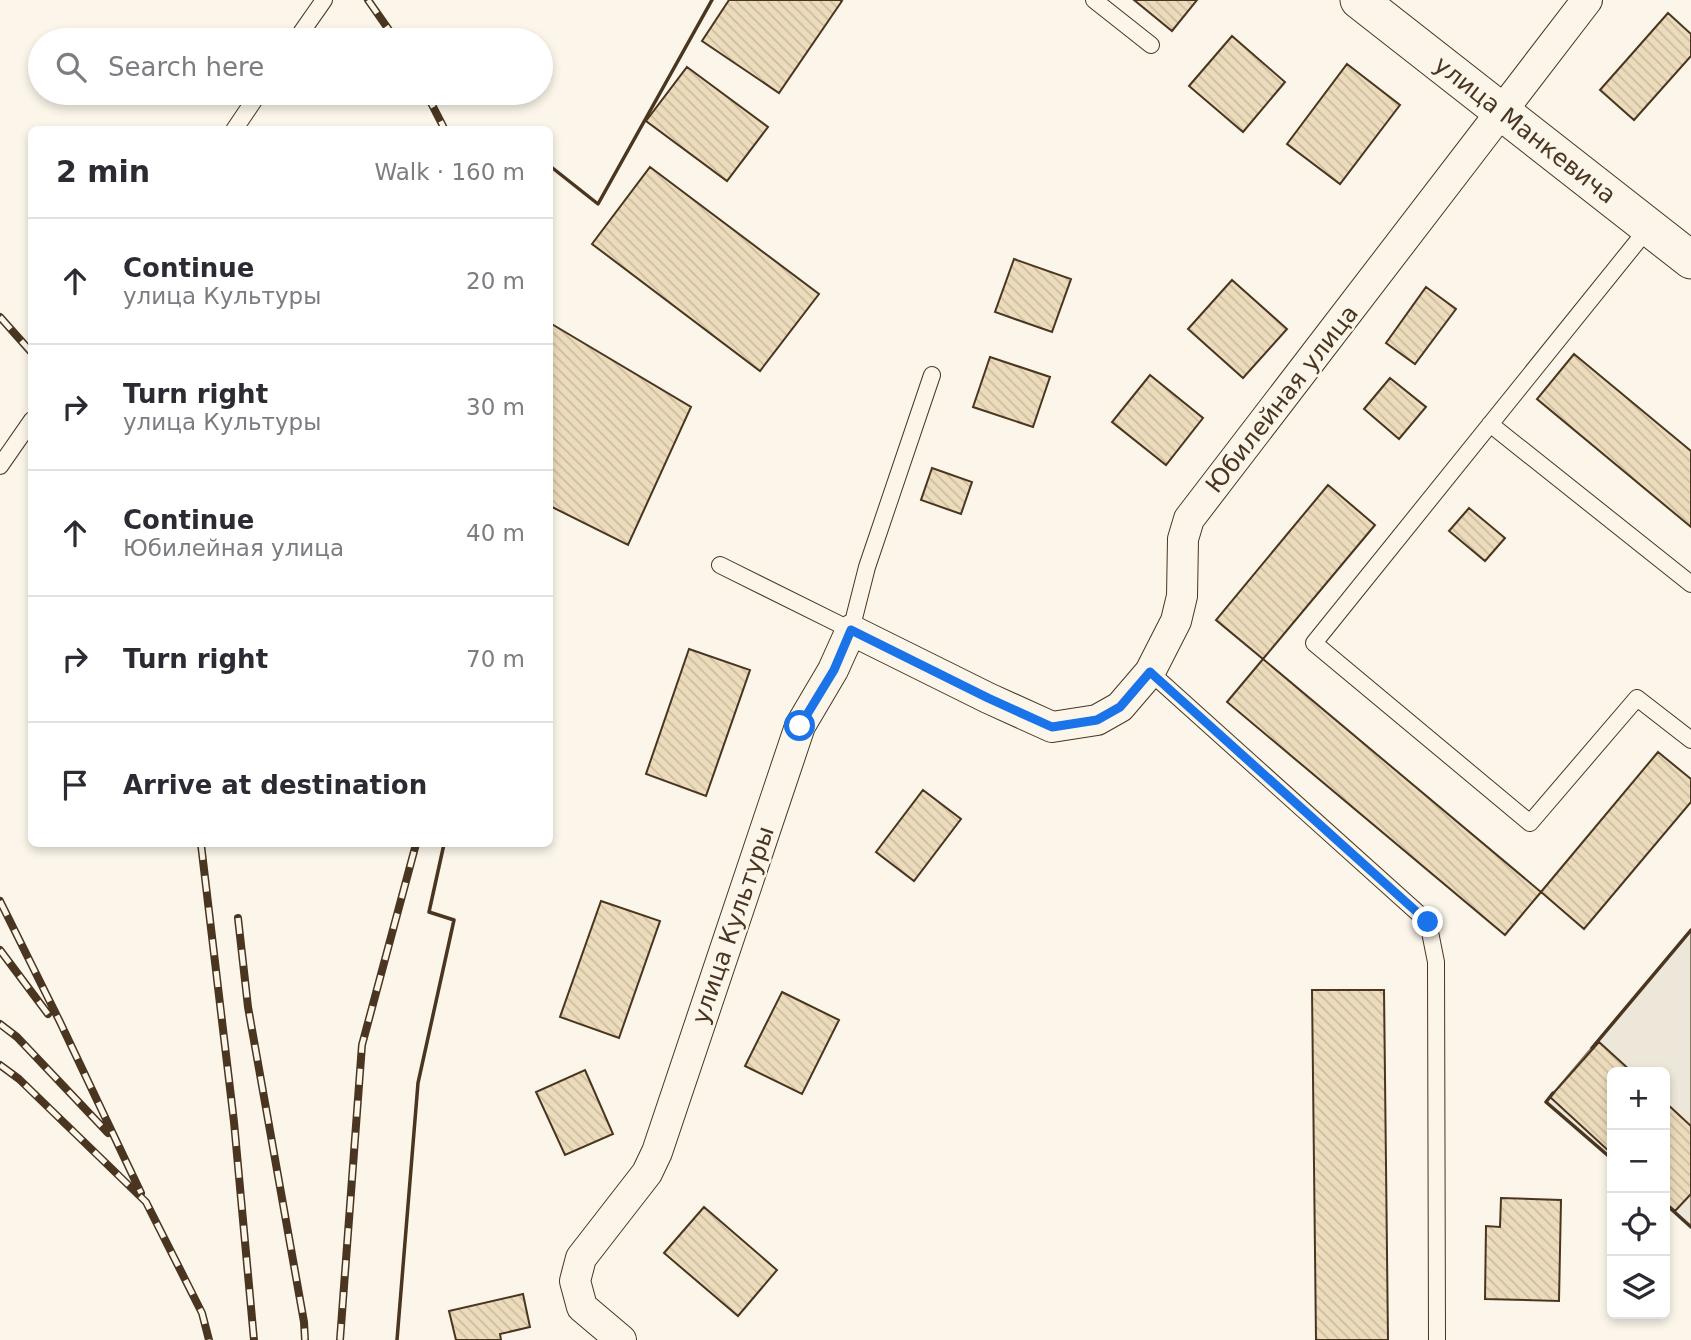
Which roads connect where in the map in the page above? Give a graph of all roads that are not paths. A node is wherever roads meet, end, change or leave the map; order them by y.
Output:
1 (324, 0) edge
2 (1094, 0) edge
3 (1359, 0) edge
4 (1587, 0) edge
5 (304, 28) edge
6 (1151, 46) dead end
7 (251, 105) edge
8 (1503, 111) junction
9 (237, 126) edge
10 (1649, 227) junction
11 (1691, 260) edge
12 (932, 375) dead end
13 (1490, 424) junction
14 (28, 426) edge
15 (0, 466) edge
16 (720, 565) dead end
17 (1691, 584) edge
18 (851, 630) junction
19 (1150, 672) junction
20 (1691, 740) edge
21 (621, 1340) edge
22 (1437, 1340) edge

1 - 5 lane
2 - 6 lane
3 - 8 street, улица Манкевича
4 - 8 street, Юбилейная улица
7 - 9 lane
8 - 10 street, улица Манкевича
8 - 19 street, Юбилейная улица
10 - 11 street, улица Манкевича
10 - 13 lane
12 - 18 lane
13 - 17 lane
13 - 20 lane
14 - 15 lane
16 - 18 lane
18 - 19 street, Юбилейная улица
18 - 21 street, улица Культуры
19 - 22 lane

